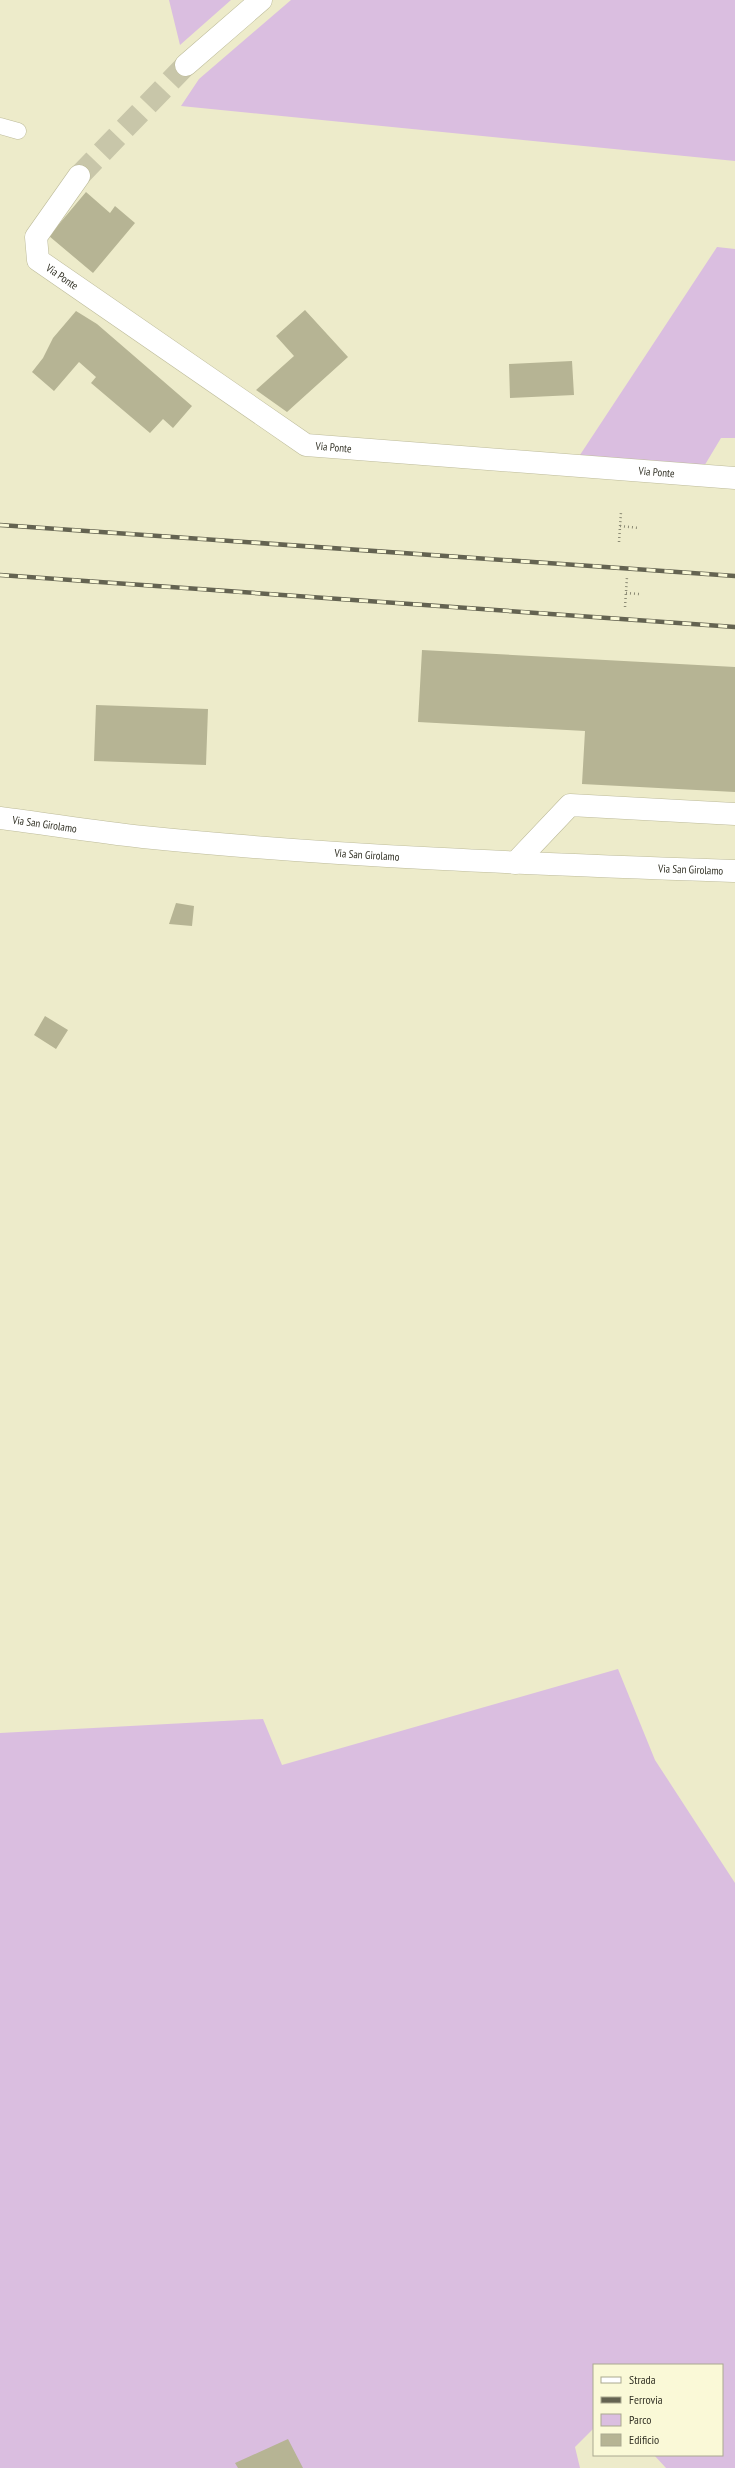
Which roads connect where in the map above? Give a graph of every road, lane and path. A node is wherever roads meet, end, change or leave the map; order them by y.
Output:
1 (261, 0) edge
2 (186, 65) tunnel mouth
3 (0, 126) edge
4 (18, 132) dead end
5 (80, 176) tunnel mouth
6 (735, 478) edge
7 (621, 512) dead end
8 (620, 526) junction
9 (639, 528) dead end
10 (619, 542) dead end
11 (627, 577) dead end
12 (626, 593) junction
13 (640, 594) dead end
14 (625, 607) dead end
15 (735, 814) edge
16 (0, 818) edge
17 (515, 863) junction
18 (735, 871) edge

1 - 2 street
3 - 4 lane
5 - 6 street, Via Ponte
7 - 8 path
8 - 9 path
8 - 10 path
11 - 12 path
12 - 13 path
12 - 14 path
15 - 17 street
16 - 17 street, Via San Girolamo
17 - 18 street, Via San Girolamo

